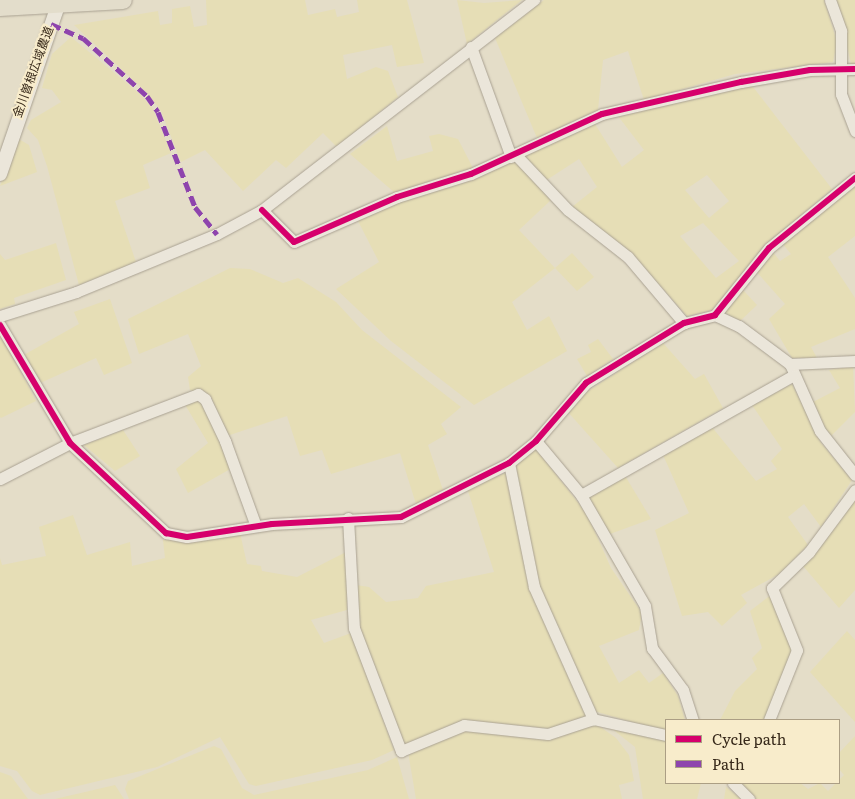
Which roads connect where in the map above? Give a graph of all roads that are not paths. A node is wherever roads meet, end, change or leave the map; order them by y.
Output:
1 (123, 0) edge
2 (534, 0) edge
3 (830, 0) edge
4 (59, 3) edge
5 (0, 8) edge
6 (471, 47) junction
7 (855, 69) edge
8 (841, 70) junction
9 (855, 131) edge
10 (513, 155) junction
11 (0, 174) edge
12 (855, 178) edge
13 (262, 210) junction
14 (715, 315) junction
15 (0, 316) edge
16 (684, 323) junction
17 (0, 325) edge
18 (855, 361) edge
19 (792, 370) junction
20 (536, 441) junction
21 (70, 443) junction
22 (509, 463) junction
23 (855, 475) edge
24 (0, 479) edge
25 (855, 490) edge
26 (581, 495) junction
27 (348, 518) junction
28 (256, 526) junction
29 (593, 719) junction
30 (693, 719) edge
31 (769, 719) edge
32 (665, 736) edge
33 (734, 784) edge
34 (749, 799) edge

1 - 4 main road
2 - 6 street
3 - 8 street
4 - 5 main road
4 - 11 street, 金川曽根広域農道
6 - 10 street
6 - 13 street
7 - 8 street
8 - 9 street
8 - 10 street
10 - 13 street
10 - 16 street
12 - 14 street
13 - 15 street
14 - 16 street
14 - 19 street
16 - 20 street
17 - 21 street
18 - 19 street
19 - 23 street
19 - 26 street
20 - 22 street
20 - 26 street
21 - 24 street
21 - 28 street
21 - 28 street
22 - 27 street
22 - 29 street
25 - 31 street
26 - 30 street
27 - 28 street
27 - 29 street
29 - 32 street
33 - 34 street

